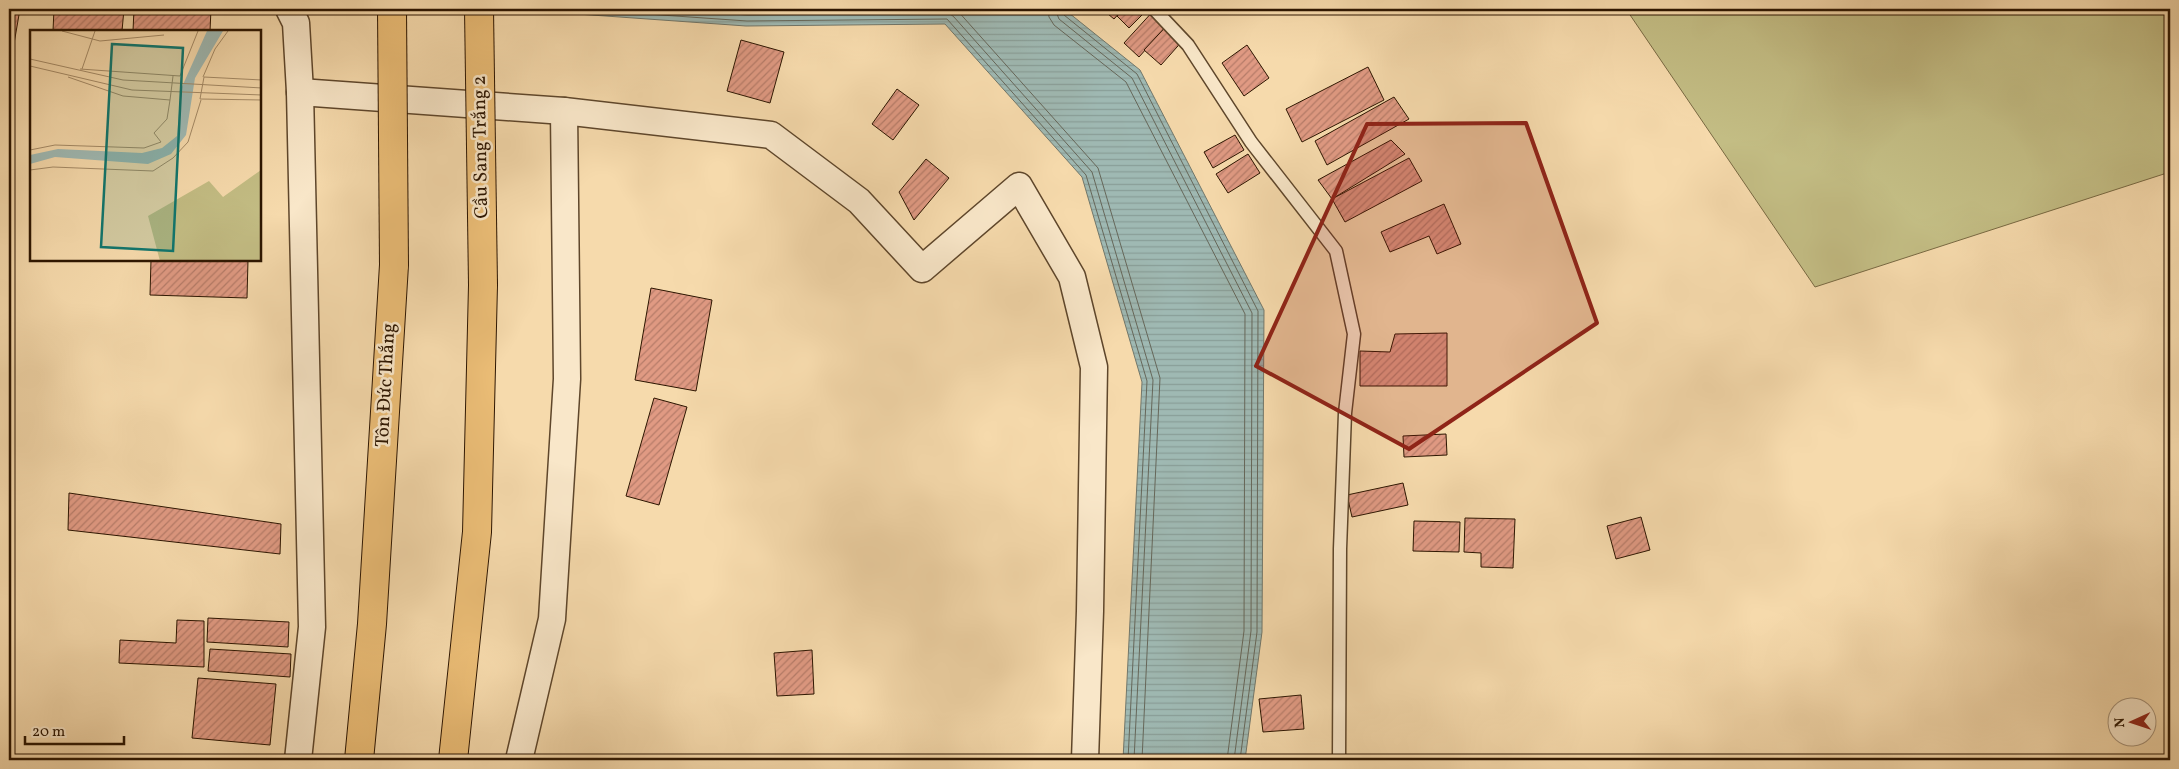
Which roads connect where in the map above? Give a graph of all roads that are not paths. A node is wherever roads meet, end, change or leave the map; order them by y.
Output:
1 (289, 9) edge
2 (392, 9) edge
3 (479, 9) edge
4 (1154, 9) edge
5 (300, 92) junction
6 (564, 111) junction
7 (298, 760) edge
8 (358, 760) edge
9 (453, 760) edge
10 (519, 760) edge
11 (1085, 760) edge
12 (1339, 760) edge

1 - 5 street
2 - 8 highway, Tôn Đức Thắng, bridge
3 - 9 highway, Cầu Sang Trắng 2, bridge
4 - 12 lane
5 - 6 street
5 - 7 street
6 - 10 street
6 - 11 street

